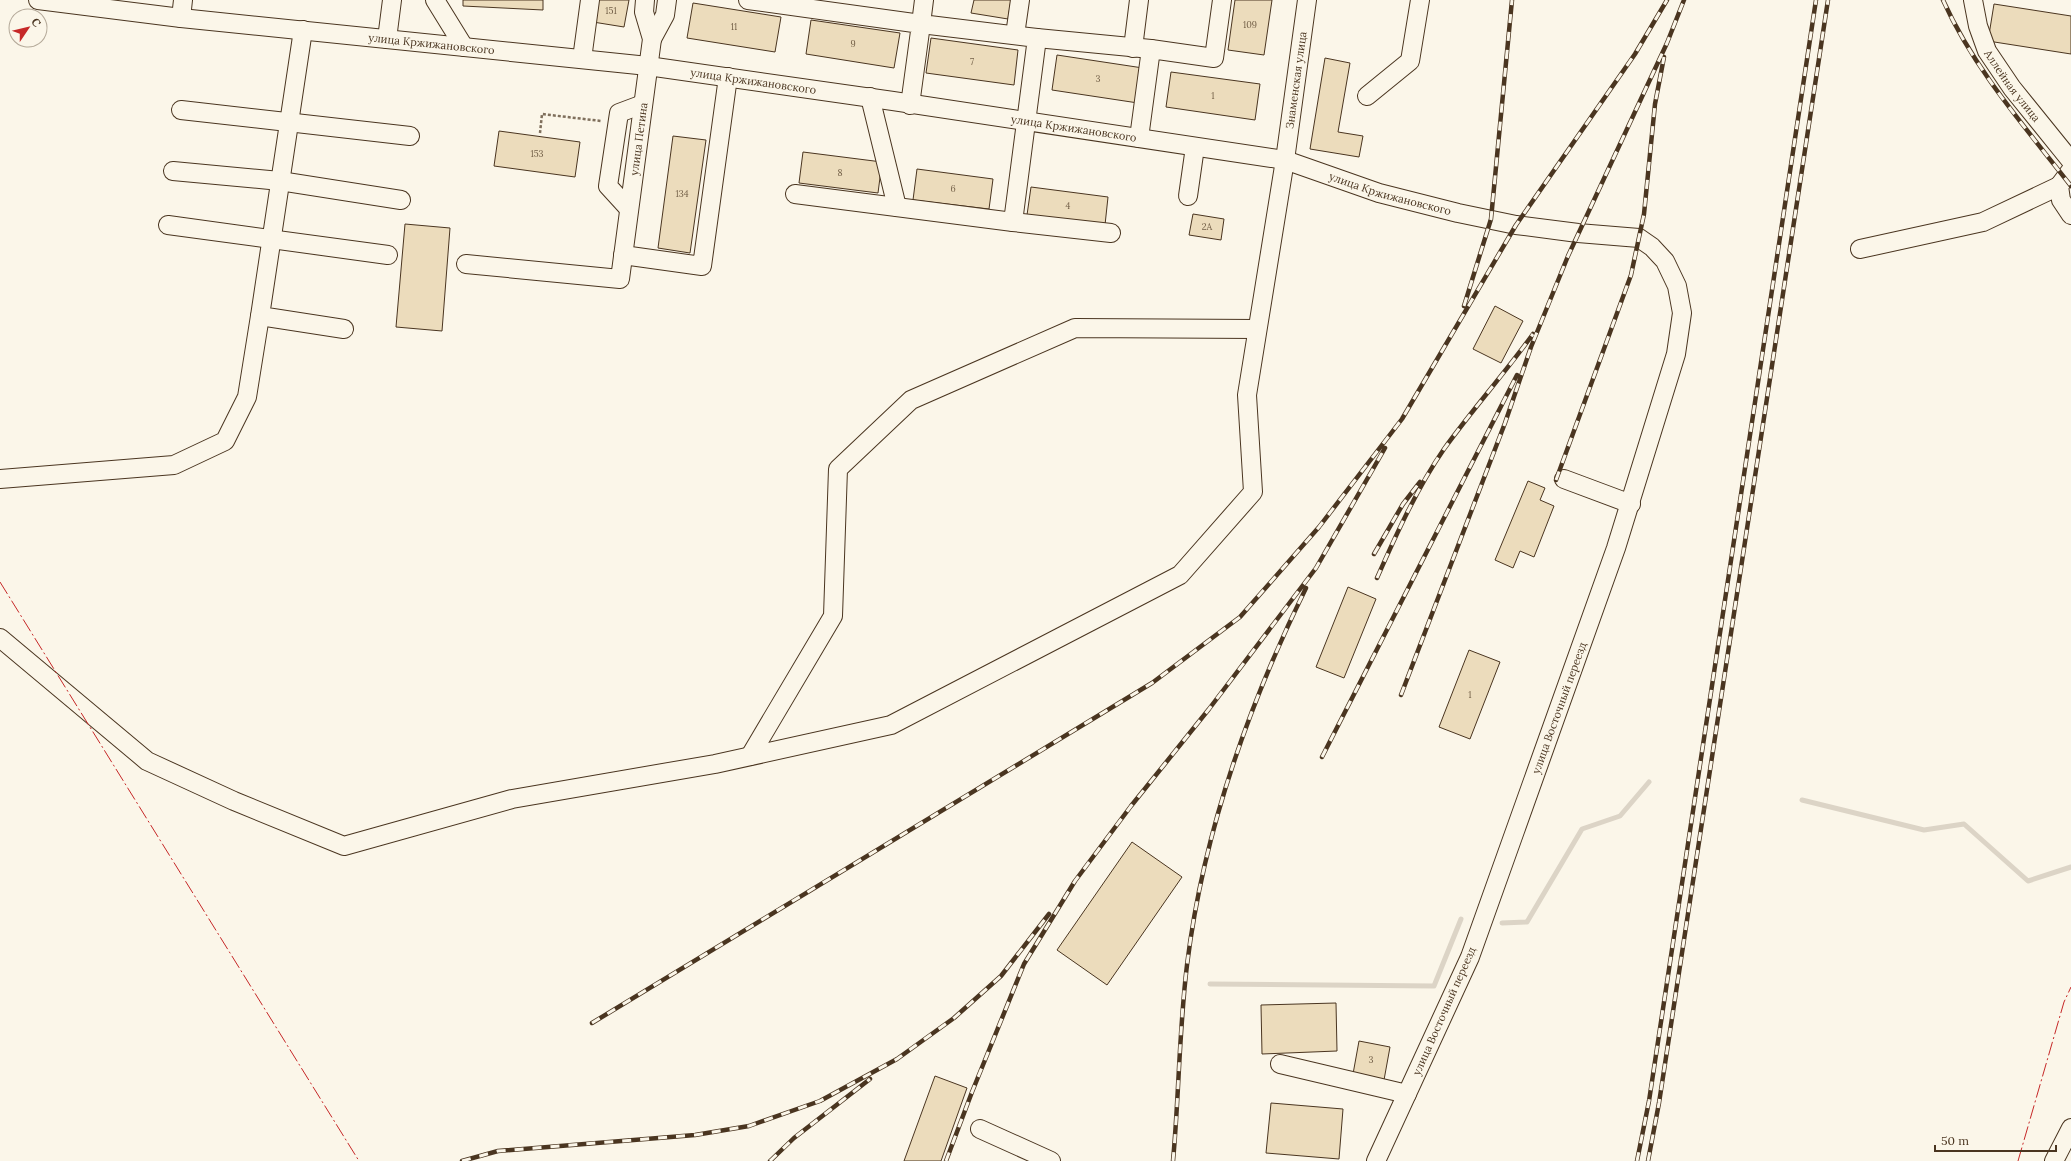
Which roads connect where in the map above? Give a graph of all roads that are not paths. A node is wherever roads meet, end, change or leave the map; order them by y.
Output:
1 (38, 0) edge
2 (183, 0) edge
3 (392, 0) edge
4 (435, 0) edge
5 (590, 0) edge
6 (646, 0) edge
7 (667, 0) edge
8 (748, 0) edge
9 (924, 0) edge
10 (1020, 0) edge
11 (1139, 0) edge
12 (1222, 0) edge
13 (1307, 0) edge
14 (1420, 0) edge
15 (1973, 0) edge
16 (181, 18) junction
17 (921, 24) junction
18 (302, 30) junction
19 (1015, 35) junction
20 (1037, 38) junction
21 (387, 39) junction
22 (652, 39) junction
23 (464, 47) junction
24 (1133, 48) junction
25 (1151, 50) junction
26 (582, 59) junction
27 (648, 66) junction
28 (728, 77) junction
29 (1367, 96) dead end
30 (870, 98) junction
31 (643, 104) junction
32 (910, 104) junction
33 (180, 110) dead end
34 (1026, 121) junction
35 (289, 122) junction
36 (410, 136) dead end
37 (1139, 138) junction
38 (1195, 147) junction
39 (1285, 160) junction
40 (2071, 161) edge
41 (2071, 170) edge
42 (173, 171) dead end
43 (280, 181) junction
44 (2059, 186) junction
45 (795, 194) dead end
46 (1188, 196) dead end
47 (401, 200) dead end
48 (897, 207) junction
49 (629, 209) junction
50 (2071, 215) edge
51 (1013, 222) junction
52 (168, 226) dead end
53 (1111, 233) dead end
54 (271, 239) junction
55 (1652, 247) joint
56 (1860, 249) dead end
57 (388, 255) dead end
58 (623, 255) junction
59 (466, 264) dead end
60 (260, 316) junction
61 (344, 329) dead end
62 (1258, 329) junction
63 (0, 479) edge
64 (1564, 479) dead end
65 (1631, 504) junction
66 (0, 638) edge
67 (750, 756) junction
68 (1280, 1064) dead end
69 (1406, 1094) junction
70 (2071, 1128) edge
71 (980, 1129) dead end
72 (1051, 1161) edge
73 (1376, 1161) edge
74 (2054, 1161) edge

1 - 16 street, улица Кржижановского
2 - 16 street
3 - 21 street
4 - 23 street
5 - 26 street
6 - 22 street, улица Петина
7 - 22 street
8 - 17 street
9 - 17 street
10 - 19 street
11 - 24 street
12 - 25 street
13 - 39 street, Знаменская улица
14 - 29 street
15 - 40 street, Аллейная улица
16 - 18 street, улица Кржижановского
17 - 19 street
17 - 32 street
18 - 21 street, улица Кржижановского
18 - 35 street
19 - 20 street
20 - 24 street
20 - 34 street
21 - 23 street, улица Кржижановского
22 - 27 street, улица Петина
23 - 26 street, улица Кржижановского
24 - 25 street
25 - 37 street
26 - 27 street, улица Кржижановского
27 - 28 street, улица Кржижановского
27 - 31 street, улица Петина
28 - 30 street, улица Кржижановского
28 - 58 street
30 - 32 street, улица Кржижановского
30 - 48 street
31 - 49 street, улица Петина
31 - 49 street
32 - 34 street, улица Кржижановского
33 - 35 street
34 - 37 street, улица Кржижановского
34 - 51 street
35 - 36 street
35 - 43 street
37 - 38 street, улица Кржижановского
38 - 39 street, улица Кржижановского
38 - 46 street
39 - 55 street, улица Кржижановского
39 - 62 street, Знаменская улица
41 - 44 street
42 - 43 street
43 - 47 street
43 - 54 street
44 - 50 street
44 - 56 street
45 - 48 street
48 - 51 street
49 - 58 street, улица Петина
51 - 53 street
52 - 54 street
54 - 57 street
54 - 60 street
55 - 65 street, улица Восточный переезд
58 - 59 street, улица Петина
60 - 61 street
60 - 63 street
62 - 67 street, Знаменская улица
62 - 67 street
64 - 65 street
65 - 69 street, улица Восточный переезд
66 - 67 street, Знаменская улица
68 - 69 street
69 - 73 street, улица Восточный переезд
70 - 74 street
71 - 72 street

